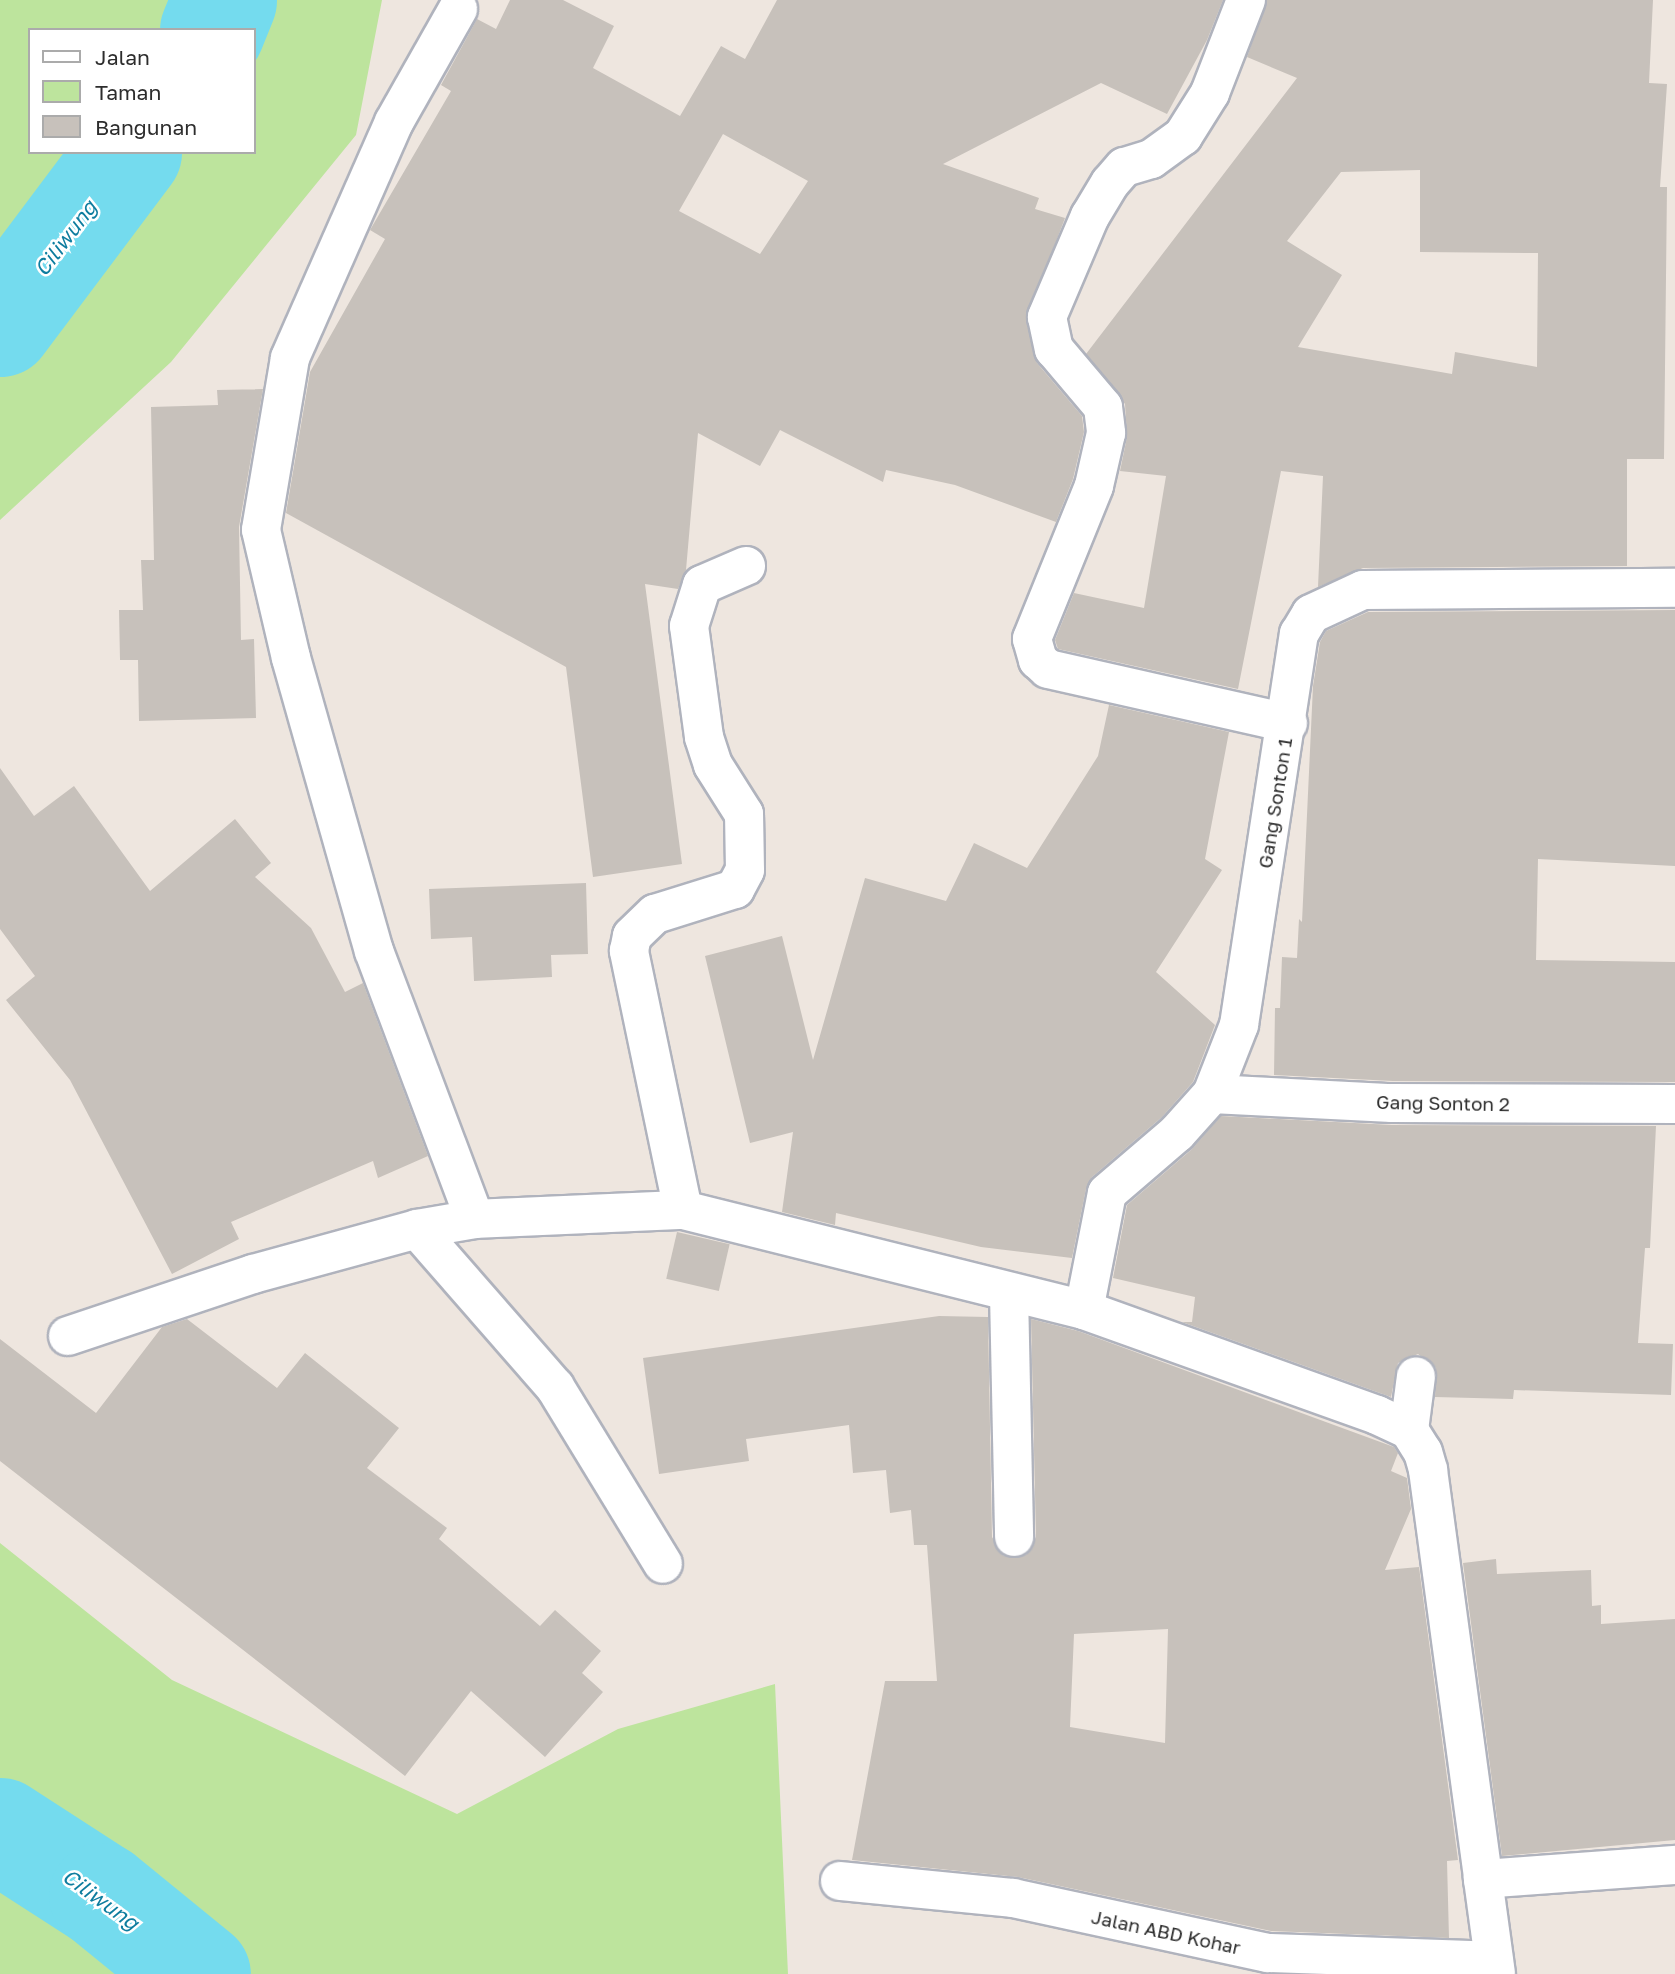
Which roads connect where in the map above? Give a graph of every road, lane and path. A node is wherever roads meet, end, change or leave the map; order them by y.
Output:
1 (1246, 0) edge
2 (458, 9) dead end
3 (746, 566) dead end
4 (1675, 588) edge
5 (1288, 723) junction
6 (1212, 1094) junction
7 (1675, 1104) edge
8 (683, 1210) junction
9 (475, 1220) junction
10 (417, 1229) junction
11 (1009, 1293) junction
12 (1084, 1310) junction
13 (68, 1336) dead end
14 (1416, 1376) dead end
15 (1409, 1430) junction
16 (1014, 1537) dead end
17 (663, 1564) dead end
18 (1675, 1865) edge
19 (1483, 1879) junction
20 (840, 1881) dead end
21 (1495, 1967) edge

1 - 5 street
2 - 9 street
3 - 8 street
4 - 5 street, Gang Sonton 1
5 - 6 street, Gang Sonton 1
6 - 7 street, Gang Sonton 2
6 - 12 street, Gang Sonton 1
8 - 9 street
8 - 11 street
9 - 10 street
10 - 13 street
10 - 17 street
11 - 12 street
11 - 16 street
12 - 15 street
14 - 15 street
15 - 19 street
18 - 19 street
19 - 21 street
20 - 21 street, Jalan ABD Kohar

